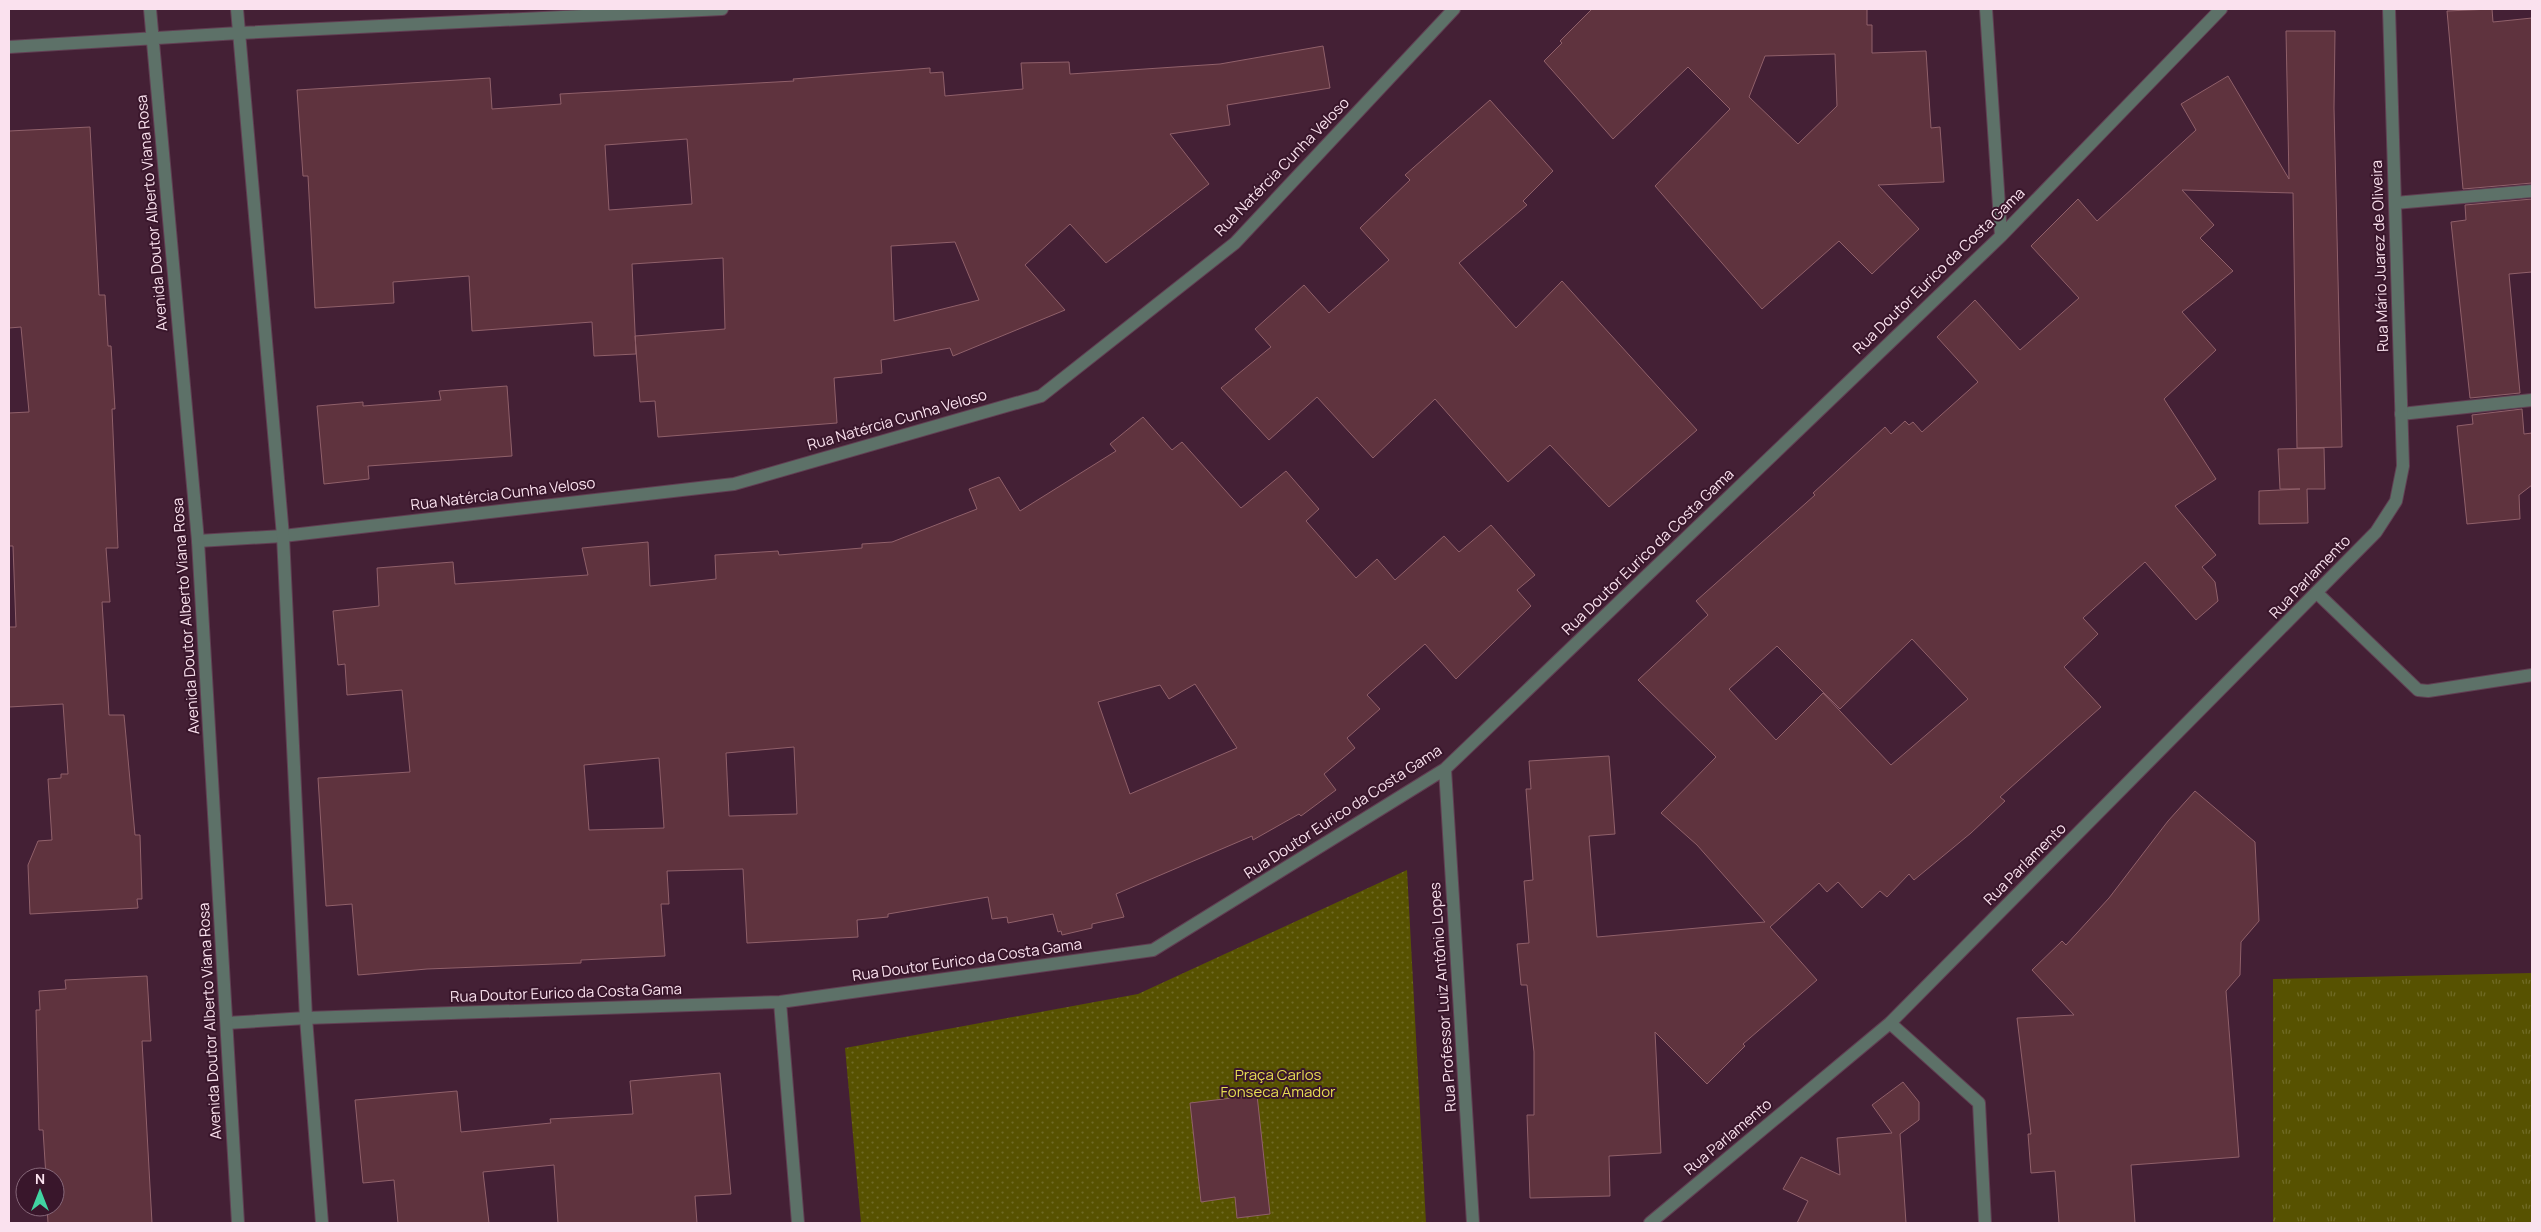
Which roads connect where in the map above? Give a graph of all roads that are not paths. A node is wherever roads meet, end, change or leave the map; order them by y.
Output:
1 (150, 9) edge
2 (237, 9) edge
3 (722, 9) edge
4 (1454, 9) edge
5 (1986, 9) edge
6 (2221, 9) edge
7 (2389, 9) edge
8 (239, 33) junction
9 (152, 40) junction
10 (9, 47) edge
11 (2532, 191) edge
12 (2395, 203) junction
13 (2001, 236) junction
14 (2532, 400) edge
15 (2402, 414) junction
16 (2396, 501) joint
17 (283, 536) junction
18 (198, 541) junction
19 (2317, 593) junction
20 (2532, 676) edge
21 (1445, 769) junction
22 (780, 1002) junction
23 (306, 1018) junction
24 (227, 1023) junction
25 (1890, 1023) junction
26 (238, 1223) edge
27 (322, 1223) edge
28 (798, 1223) edge
29 (1473, 1223) edge
30 (1650, 1223) edge
31 (1985, 1223) edge

1 - 9 street, Avenida Doutor Alberto Viana Rosa
2 - 8 street
3 - 8 street
4 - 17 street, Rua Natércia Cunha Veloso
5 - 13 street
6 - 13 street, Rua Doutor Eurico da Costa Gama
7 - 12 street, Rua Mário Juarez de Oliveira
8 - 9 street
8 - 17 street
9 - 10 street
9 - 18 street, Avenida Doutor Alberto Viana Rosa
11 - 12 street
12 - 15 street, Rua Mário Juarez de Oliveira
13 - 21 street, Rua Doutor Eurico da Costa Gama
14 - 15 street
15 - 16 street, Rua Mário Juarez de Oliveira
16 - 19 street, Rua Parlamento
17 - 18 street, Rua Natércia Cunha Veloso
17 - 23 street
18 - 24 street, Avenida Doutor Alberto Viana Rosa
19 - 20 street
19 - 25 street, Rua Parlamento
21 - 22 street, Rua Doutor Eurico da Costa Gama
21 - 29 street, Rua Professor Luiz Antônio Lopes
22 - 23 street, Rua Doutor Eurico da Costa Gama
22 - 28 street
23 - 24 street, Rua Doutor Eurico da Costa Gama
23 - 27 street
24 - 26 street, Avenida Doutor Alberto Viana Rosa
25 - 30 street, Rua Parlamento
25 - 31 street

